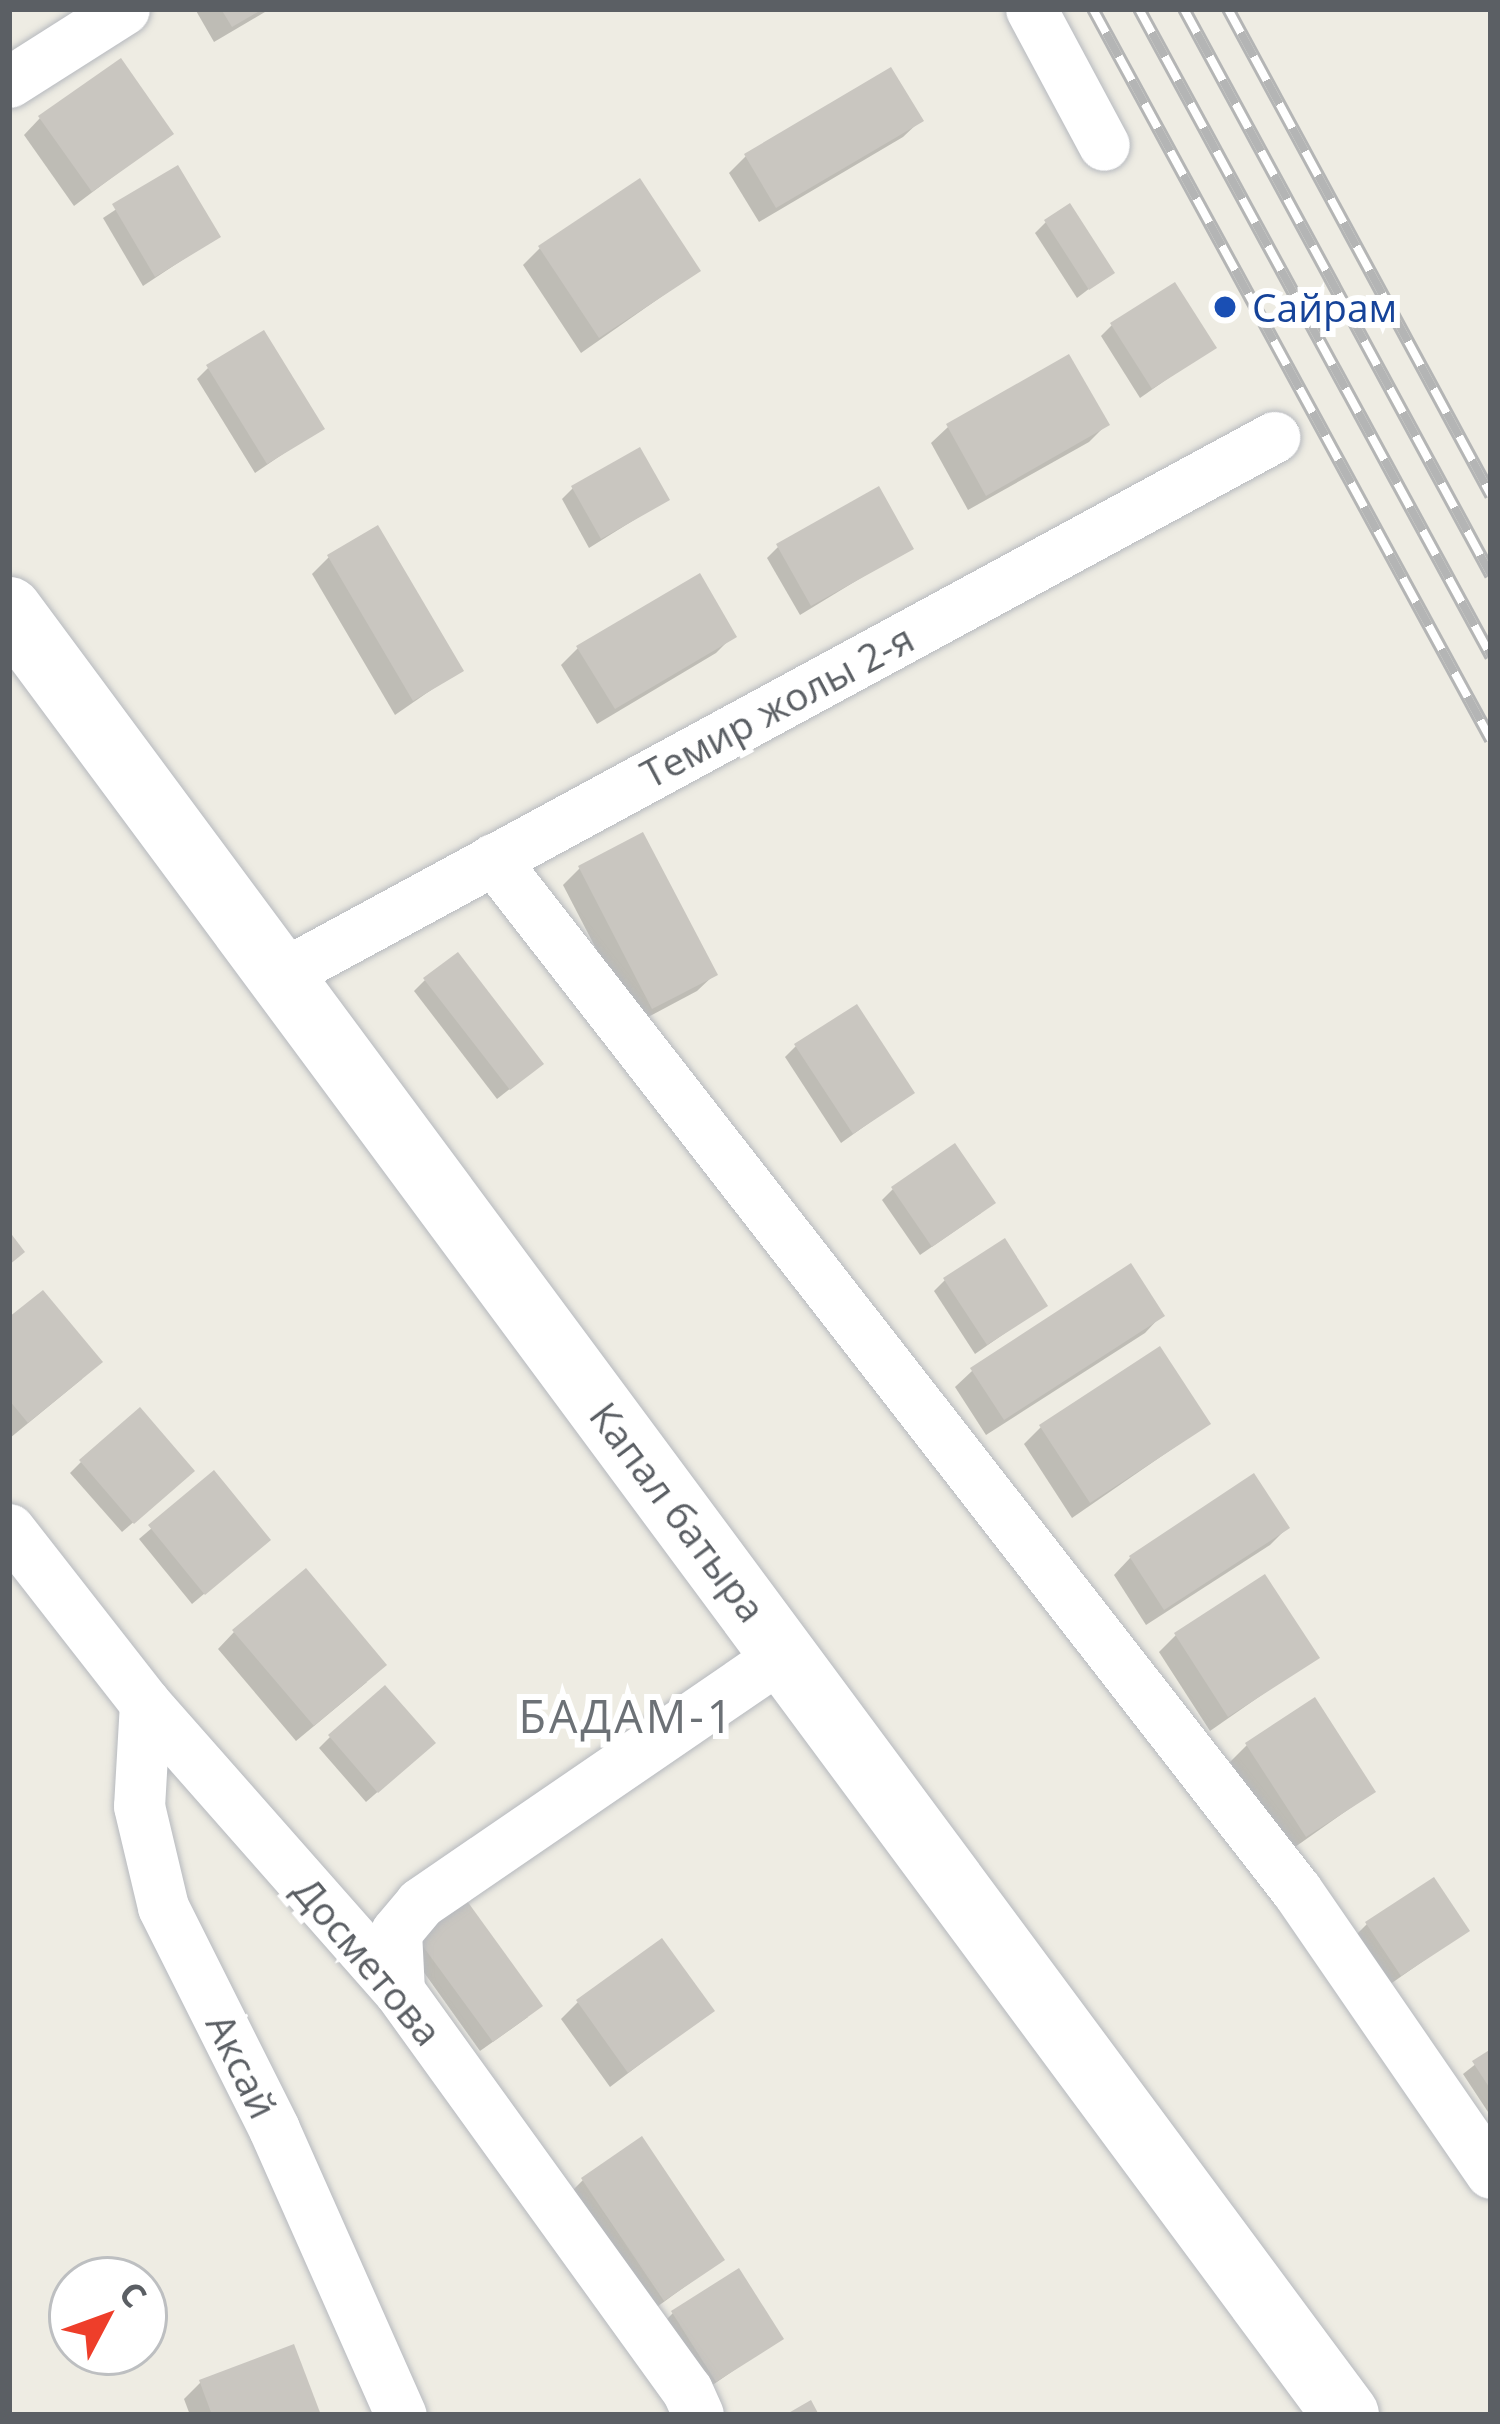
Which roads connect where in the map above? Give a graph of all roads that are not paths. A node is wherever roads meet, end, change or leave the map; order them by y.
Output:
1 (124, 9) edge
2 (1031, 9) edge
3 (9, 82) edge
4 (1104, 145) dead end
5 (1274, 437) dead end
6 (9, 610) edge
7 (493, 859) junction
8 (279, 976) junction
9 (9, 1529) edge
10 (784, 1654) junction
11 (146, 1703) junction
12 (399, 1991) junction
13 (1491, 2173) edge
14 (677, 2407) edge
15 (401, 2415) edge
16 (1346, 2415) edge

1 - 3 street
2 - 4 street
5 - 7 street, Темир жолы 2-я
6 - 8 main road, Капал батыра
7 - 8 street, Темир жолы 2-я
7 - 13 street
8 - 10 main road, Капал батыра
9 - 11 street, Досметова
10 - 12 street
10 - 16 main road, Капал батыра
11 - 12 street, Досметова
11 - 15 street, Аксай
12 - 14 street, Досметова

